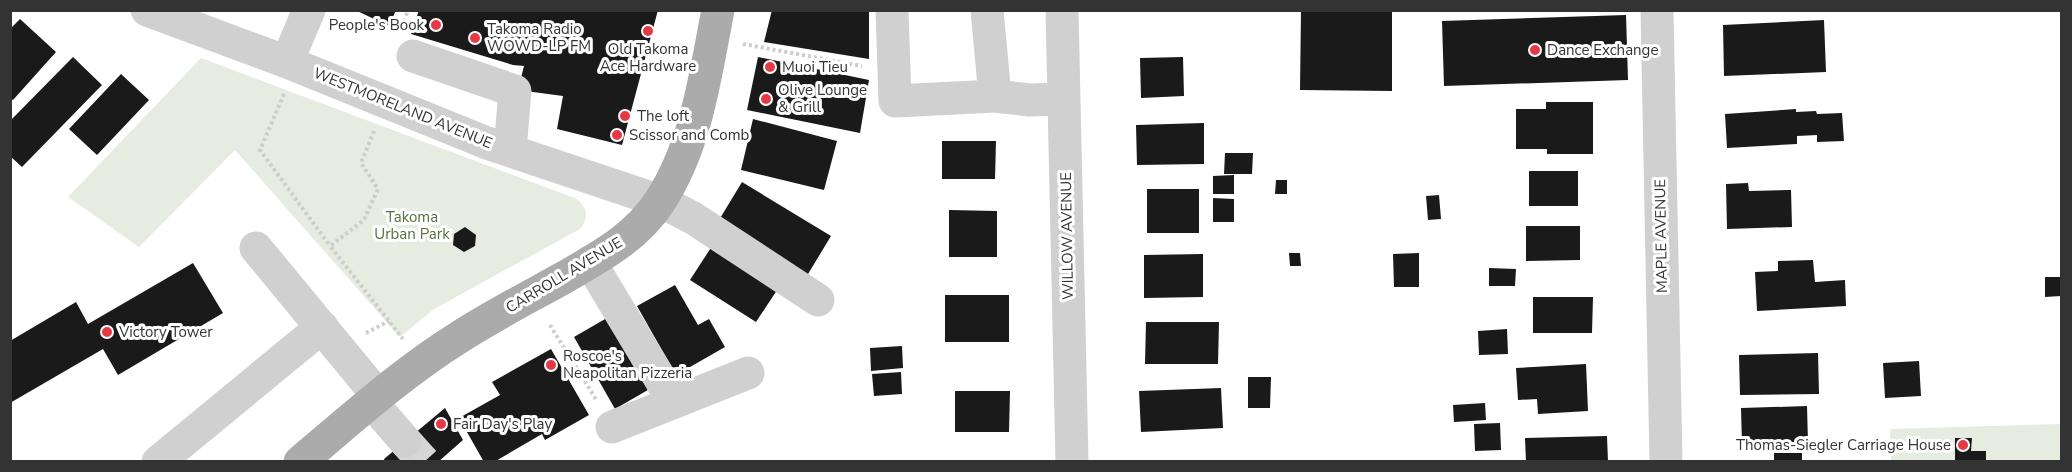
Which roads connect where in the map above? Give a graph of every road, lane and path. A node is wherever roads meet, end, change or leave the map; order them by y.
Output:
1 (147, 10) edge
2 (309, 10) edge
3 (408, 10) edge
4 (892, 10) edge
5 (987, 10) edge
6 (1062, 10) edge
7 (1657, 10) edge
8 (715, 24) edge
9 (407, 44) joint
10 (895, 71) junction
11 (287, 74) junction
12 (995, 96) junction
13 (1064, 99) junction
14 (377, 123) dead end
15 (510, 150) junction
16 (660, 201) junction
17 (330, 246) junction
18 (256, 248) dead end
19 (590, 262) junction
20 (818, 300) dead end
21 (389, 321) junction
22 (550, 325) dead end
23 (321, 327) junction
24 (369, 331) dead end
25 (403, 339) dead end
26 (748, 373) dead end
27 (375, 400) junction
28 (674, 402) junction
29 (612, 427) joint
30 (405, 441) tunnel mouth
31 (158, 462) edge
32 (300, 462) edge
33 (1072, 462) edge
34 (1666, 462) edge

1 - 11 street, WESTMORELAND AVENUE
2 - 11 street
3 - 9 path
4 - 10 street
5 - 12 street
6 - 13 street, WILLOW AVENUE
7 - 34 street, MAPLE AVENUE
8 - 10 path
8 - 16 main road, CARROLL AVENUE
9 - 15 street
10 - 12 street
11 - 15 street, WESTMORELAND AVENUE
11 - 17 path
12 - 13 street
13 - 33 street, WILLOW AVENUE
14 - 17 path
15 - 16 street, WESTMORELAND AVENUE
16 - 19 main road, CARROLL AVENUE
16 - 20 street, WESTMORELAND AVENUE
17 - 21 path
18 - 23 street
19 - 27 main road, CARROLL AVENUE
19 - 28 street
21 - 24 path
21 - 25 path
22 - 29 path
23 - 27 street
23 - 31 street
26 - 28 street
27 - 30 street
27 - 32 main road, CARROLL AVENUE
28 - 29 street

